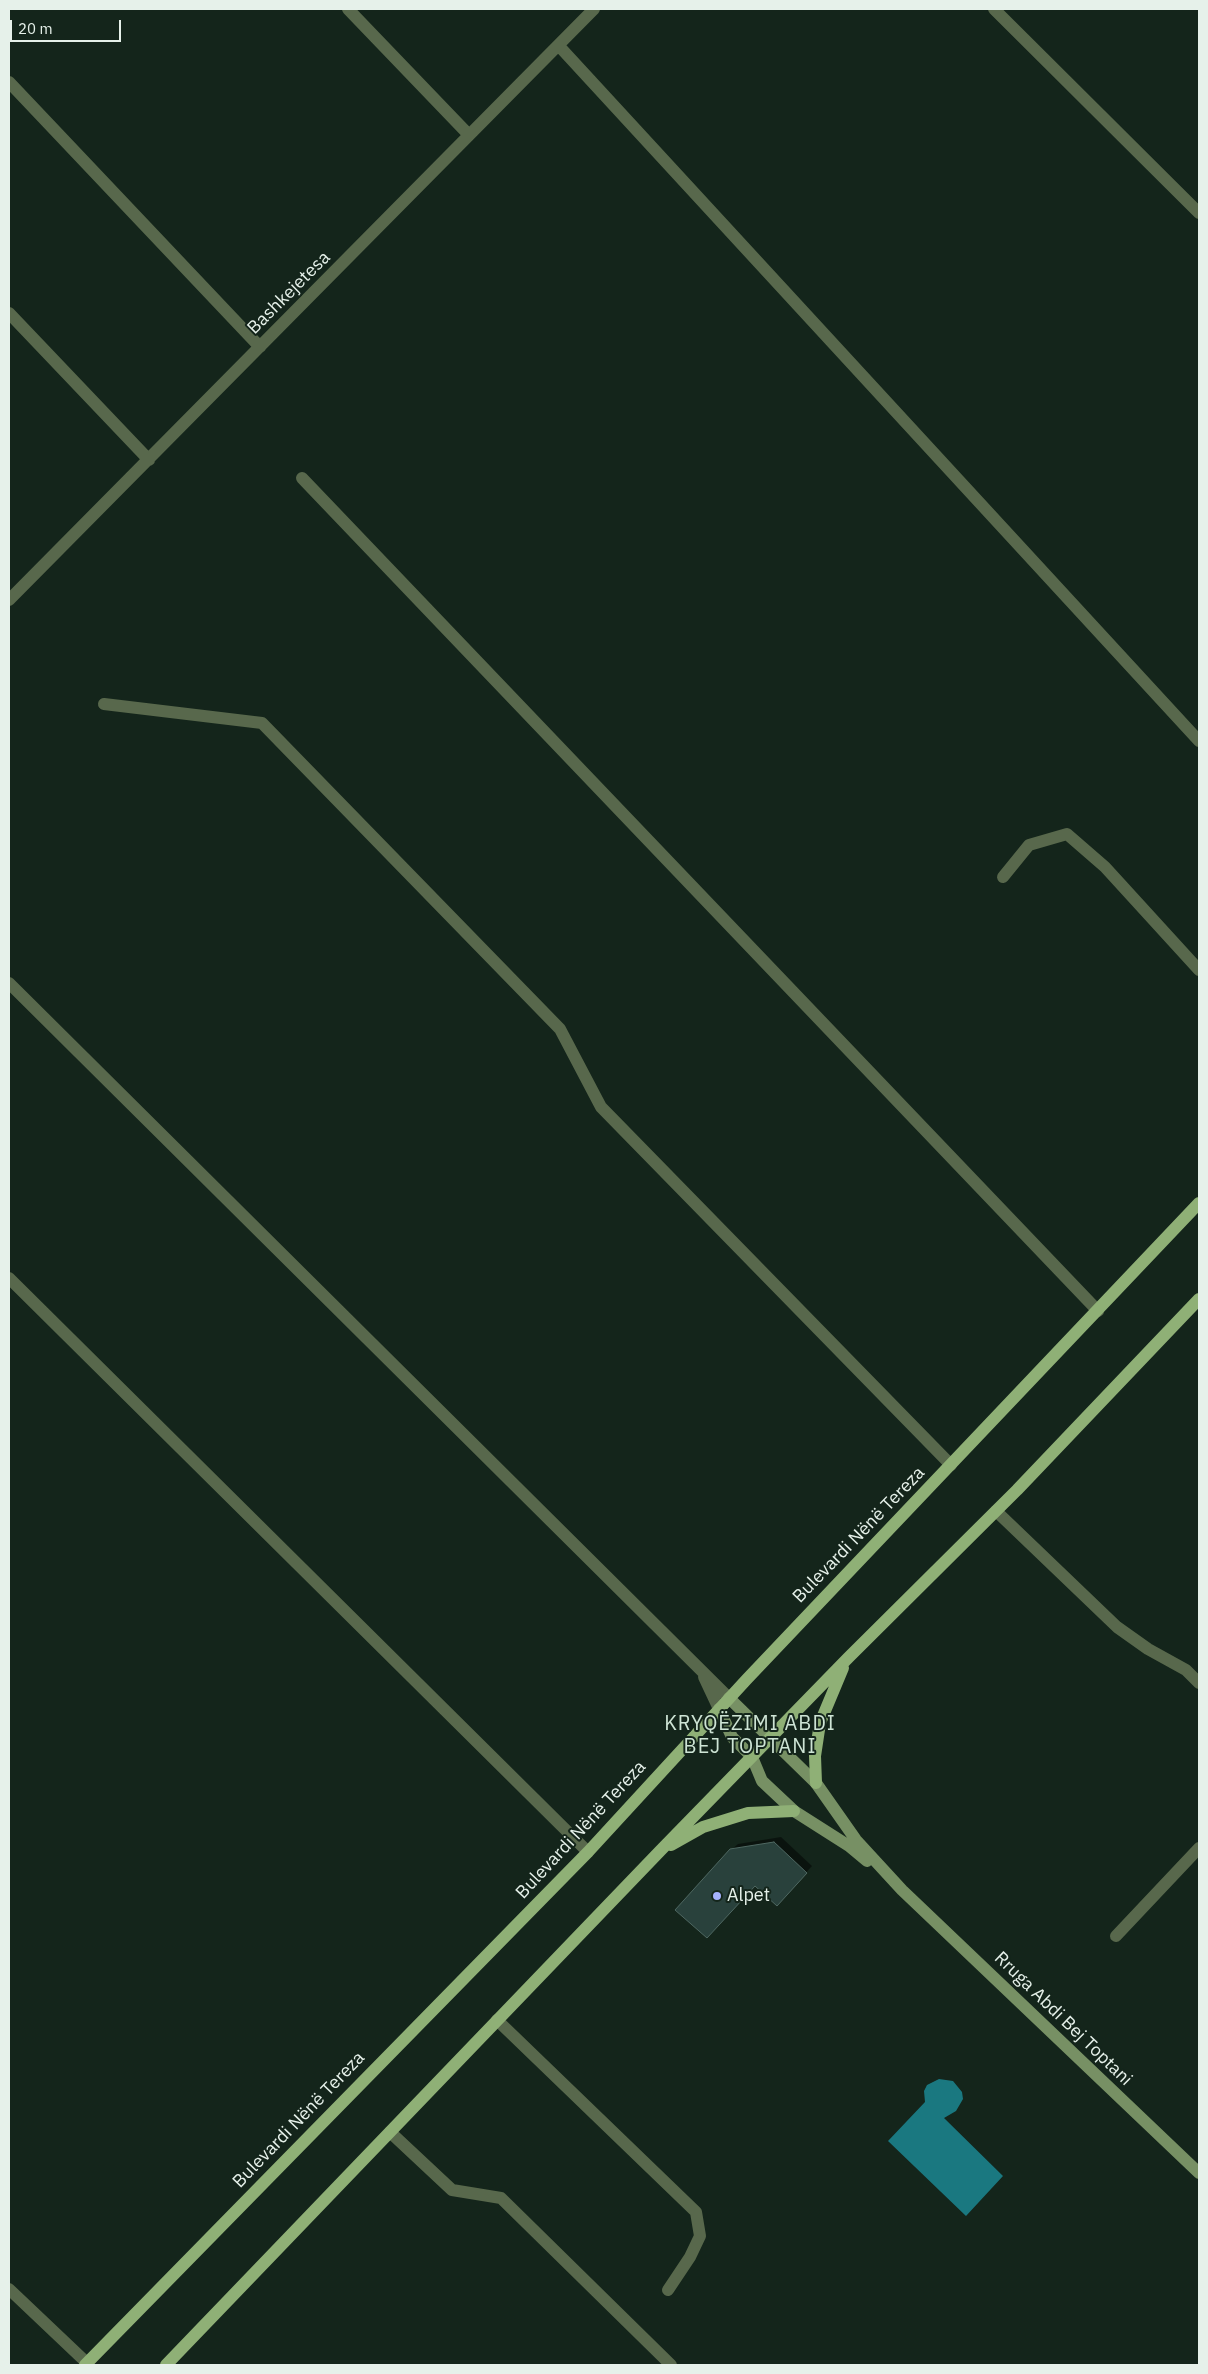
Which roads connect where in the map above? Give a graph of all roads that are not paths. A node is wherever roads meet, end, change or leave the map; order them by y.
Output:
1 (348, 9) edge
2 (594, 9) edge
3 (994, 9) edge
4 (559, 46) junction
5 (9, 82) edge
6 (470, 135) junction
7 (1199, 213) edge
8 (9, 312) edge
9 (260, 347) junction
10 (149, 460) junction
11 (302, 478) dead end
12 (9, 600) edge
13 (104, 704) dead end
14 (1199, 741) edge
15 (1003, 877) dead end
16 (1199, 970) edge
17 (9, 983) edge
18 (1199, 1203) edge
19 (9, 1278) edge
20 (1199, 1299) edge
21 (1098, 1311) junction
22 (951, 1464) junction
23 (996, 1511) junction
24 (848, 1658) junction
25 (701, 1670) junction
26 (1199, 1682) edge
27 (729, 1698) junction
28 (719, 1709) junction
29 (771, 1739) junction
30 (752, 1757) junction
31 (816, 1783) junction
32 (794, 1811) junction
33 (1199, 1848) edge
34 (660, 1850) junction
35 (588, 1852) junction
36 (902, 1890) junction
37 (1116, 1936) dead end
38 (497, 2020) junction
39 (390, 2132) junction
40 (1199, 2173) edge
41 (9, 2289) edge
42 (668, 2290) dead end
43 (86, 2364) edge
44 (166, 2365) edge
45 (671, 2365) edge

1 - 6 street
2 - 4 street, Bashkejetesa
3 - 7 street
4 - 6 street, Bashkejetesa
4 - 14 street
5 - 9 street
6 - 9 street, Bashkejetesa
8 - 10 street
9 - 10 street, Bashkejetesa
10 - 12 street, Bashkejetesa
11 - 21 street
13 - 22 street
15 - 16 street
17 - 25 street
18 - 21 main road, Bulevardi Nënë Tereza
19 - 35 street
20 - 23 main road
21 - 22 main road, Bulevardi Nënë Tereza
22 - 27 main road, Bulevardi Nënë Tereza
23 - 24 main road
23 - 26 street
24 - 29 main road
24 - 31 main road
25 - 27 street
25 - 28 street
27 - 28 main road, Bulevardi Nënë Tereza
27 - 29 main road, Rruga Abdi Bej Toptani
28 - 30 main road
28 - 35 main road, Bulevardi Nënë Tereza
29 - 30 main road
29 - 31 main road, Rruga Abdi Bej Toptani
30 - 32 main road, Rruga Abdi Bej Toptani
30 - 34 main road
31 - 36 main road, Rruga Abdi Bej Toptani
32 - 34 main road
32 - 36 main road, Rruga Abdi Bej Toptani
33 - 37 street
34 - 38 main road
35 - 43 main road, Bulevardi Nënë Tereza
36 - 40 main road, Rruga Abdi Bej Toptani
38 - 39 main road
38 - 42 street
39 - 44 main road
39 - 45 street
41 - 43 street

